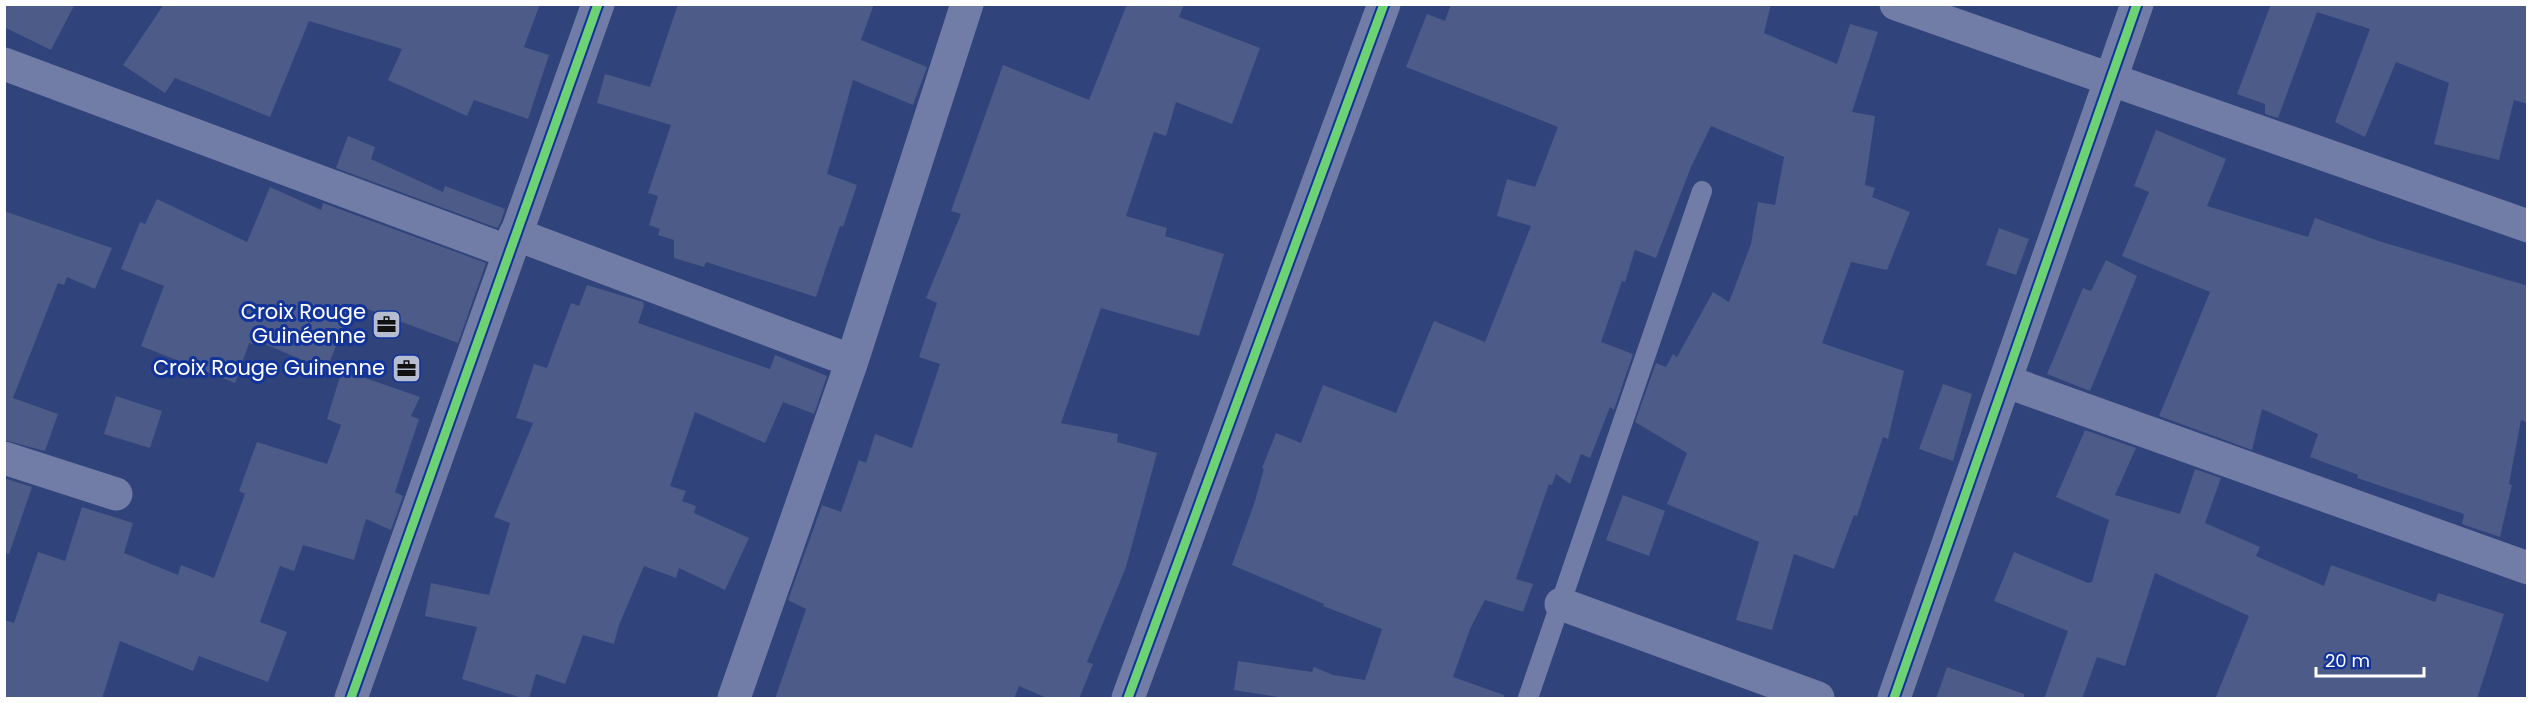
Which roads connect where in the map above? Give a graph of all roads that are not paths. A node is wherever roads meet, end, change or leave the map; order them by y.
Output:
1 (598, 4) edge
2 (967, 4) edge
3 (1384, 4) edge
4 (1896, 4) edge
5 (2137, 4) edge
6 (4, 64) edge
7 (2110, 81) junction
8 (1702, 191) dead end
9 (2528, 226) edge
10 (512, 243) junction
11 (852, 361) junction
12 (2005, 381) junction
13 (4, 458) edge
14 (116, 494) dead end
15 (2528, 568) edge
16 (1562, 604) junction
17 (351, 699) edge
18 (734, 699) edge
19 (1128, 699) edge
20 (1528, 699) edge
21 (1818, 699) edge
22 (1894, 699) edge

1 - 10 street
2 - 11 street
3 - 19 street
4 - 7 street
5 - 7 street
6 - 10 street
7 - 9 street
7 - 12 street
8 - 16 lane
10 - 11 street
10 - 17 street
11 - 18 street
12 - 15 street
12 - 22 street
13 - 14 street
16 - 20 lane
16 - 21 street

